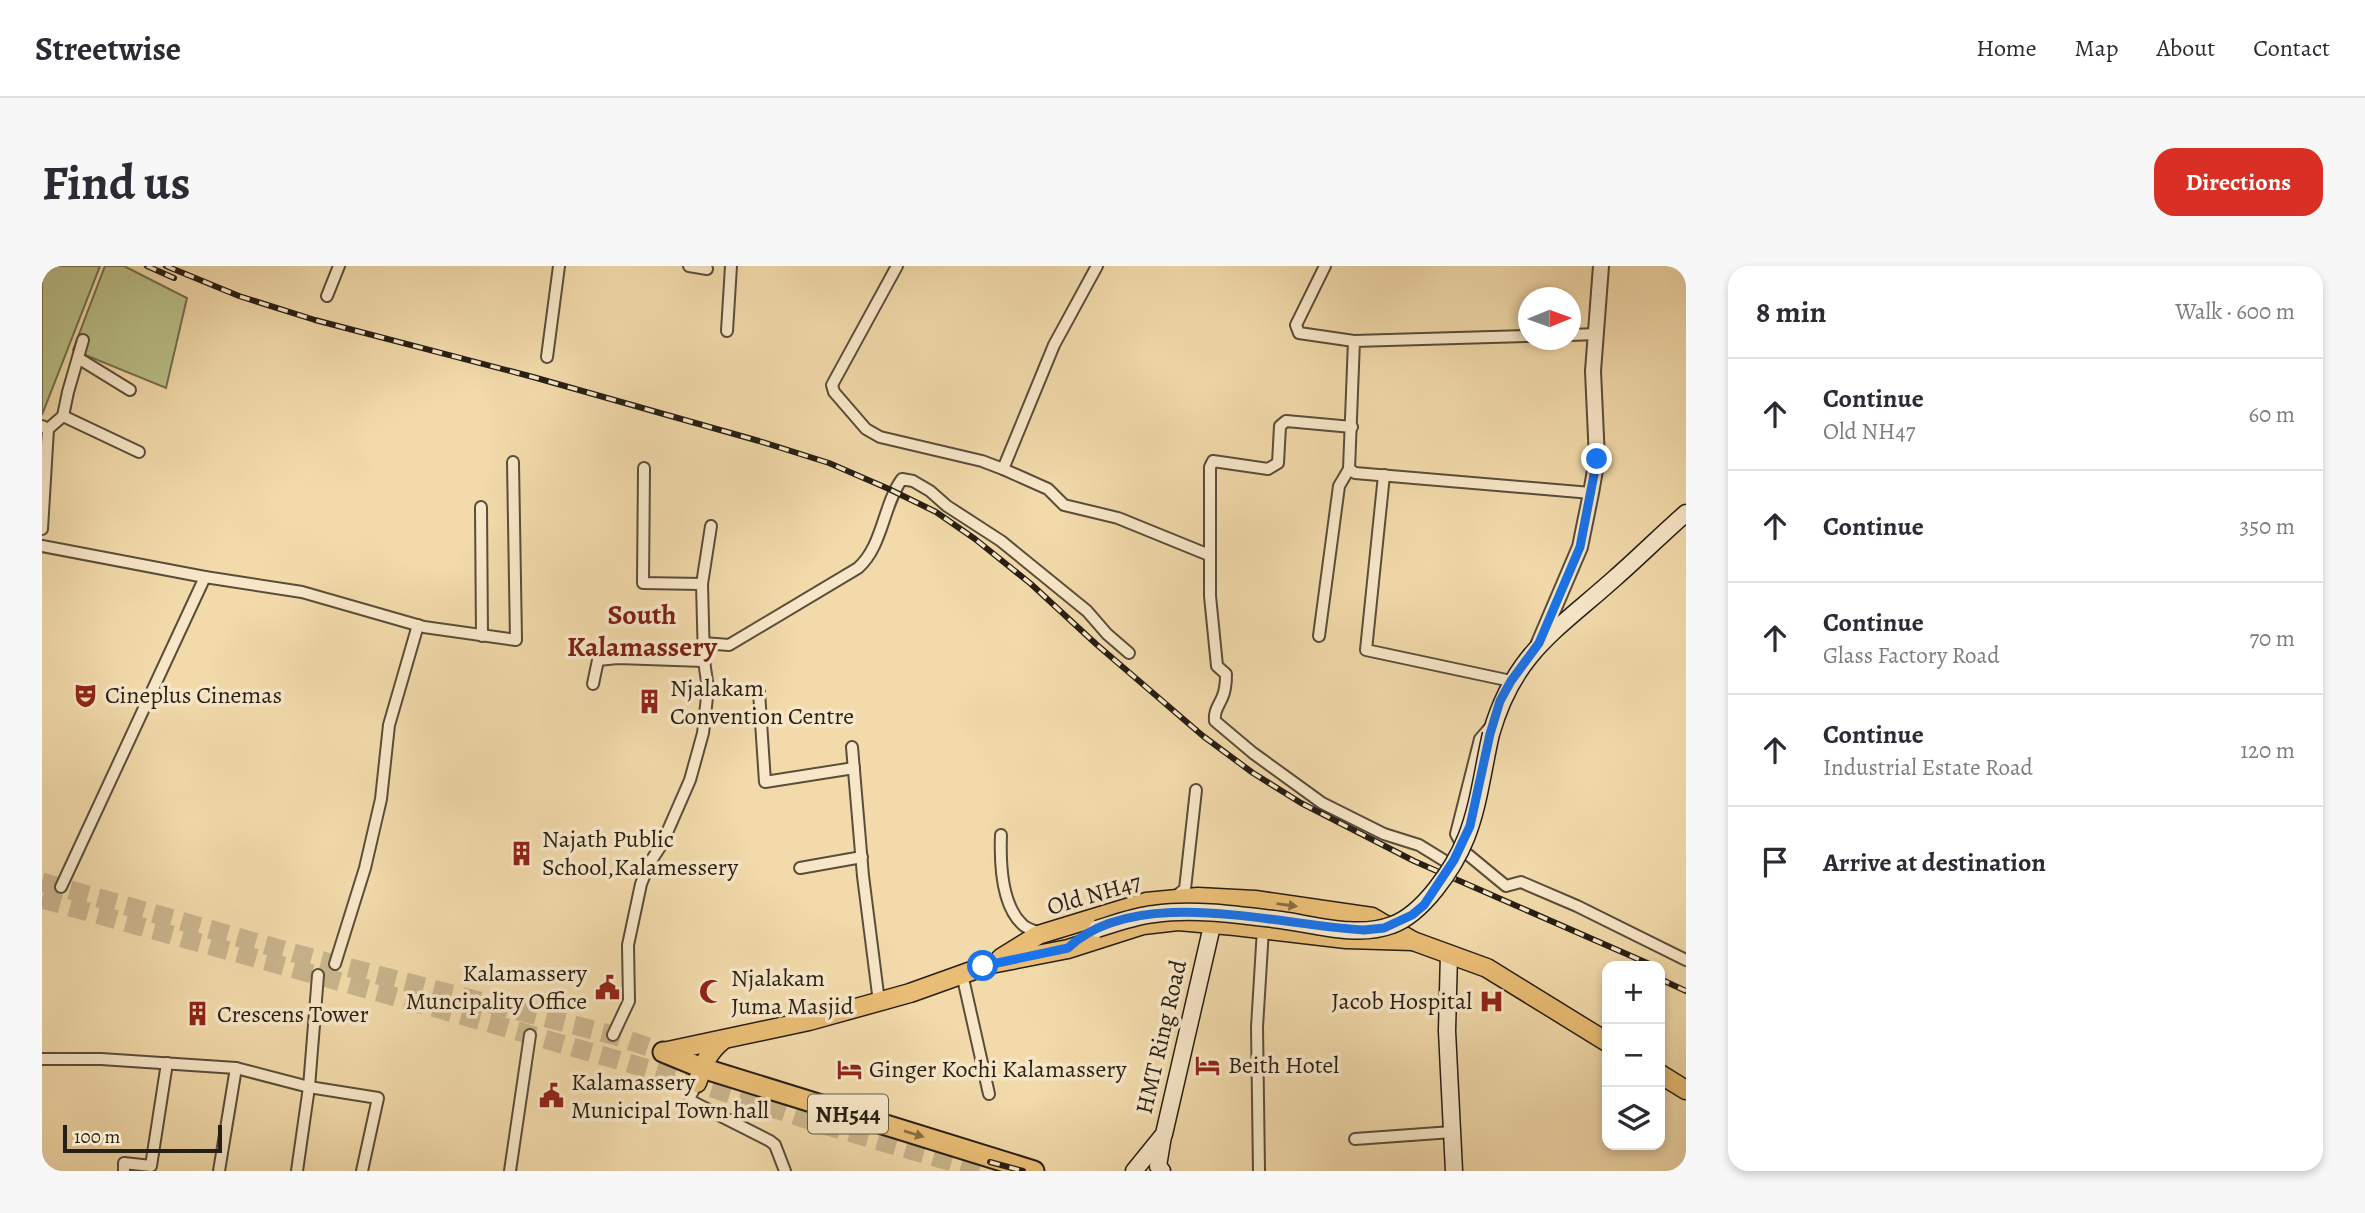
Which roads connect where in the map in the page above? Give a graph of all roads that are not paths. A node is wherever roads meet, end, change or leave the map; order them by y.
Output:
1 (339, 266) edge
2 (559, 266) edge
3 (690, 266) edge
4 (730, 266) edge
5 (897, 266) edge
6 (1097, 266) edge
7 (1325, 266) edge
8 (1601, 266) edge
9 (707, 269) dead end
10 (327, 296) dead end
11 (727, 331) dead end
12 (1596, 334) junction
13 (1581, 335) edge
14 (1518, 336) edge
15 (83, 340) dead end
16 (1354, 341) junction
17 (547, 357) dead end
18 (78, 358) junction
19 (130, 390) dead end
20 (63, 415) junction
21 (1352, 427) junction
22 (45, 428) edge
23 (139, 452) dead end
24 (44, 457) edge
25 (513, 462) dead end
26 (644, 468) dead end
27 (1003, 469) junction
28 (1349, 469) junction
29 (1384, 475) junction
30 (1591, 493) junction
31 (481, 507) dead end
32 (1686, 513) edge
33 (711, 526) dead end
34 (42, 529) edge
35 (42, 546) edge
36 (1209, 555) junction
37 (205, 577) junction
38 (702, 584) junction
39 (418, 625) junction
40 (482, 636) junction
41 (1319, 636) dead end
42 (704, 643) junction
43 (1539, 643) junction
44 (1129, 653) dead end
45 (704, 661) junction
46 (1511, 681) junction
47 (593, 684) dead end
48 (759, 692) dead end
49 (1492, 729) junction
50 (852, 747) dead end
51 (854, 768) junction
52 (1196, 790) dead end
53 (1001, 835) dead end
54 (862, 858) junction
55 (1445, 861) dead end
56 (800, 869) dead end
57 (61, 887) dead end
58 (1219, 898) junction
59 (1170, 901) junction
60 (1212, 924) junction
61 (1061, 927) junction
62 (1097, 929) junction
63 (1264, 929) junction
64 (1040, 935) junction
65 (1413, 941) junction
66 (1068, 948) junction
67 (1045, 954) junction
68 (1449, 954) junction
69 (1686, 960) edge
70 (335, 964) dead end
71 (991, 964) junction
72 (962, 974) junction
73 (318, 975) dead end
74 (879, 1002) junction
75 (530, 1035) dead end
76 (613, 1035) dead end
77 (1602, 1039) edge
78 (723, 1040) junction
79 (663, 1052) joint
80 (42, 1059) edge
81 (167, 1063) junction
82 (236, 1068) junction
83 (699, 1075) junction
84 (1665, 1077) edge
85 (309, 1087) junction
86 (1686, 1090) edge
87 (989, 1094) dead end
88 (1452, 1132) junction
89 (1164, 1134) junction
90 (1355, 1139) dead end
91 (124, 1171) edge
92 (219, 1171) edge
93 (297, 1171) edge
94 (362, 1171) edge
95 (510, 1171) edge
96 (785, 1171) edge
97 (1034, 1171) edge
98 (1134, 1171) edge
99 (1161, 1171) edge
100 (1259, 1171) edge
101 (1454, 1171) edge

1 - 10 street
2 - 17 street
3 - 9 street
4 - 11 street
5 - 27 street
6 - 27 street
7 - 16 street
8 - 12 street
12 - 13 street
12 - 30 street
14 - 16 street
15 - 18 street
16 - 21 street
18 - 19 street
18 - 20 street
20 - 22 street
20 - 23 street
21 - 28 street
21 - 36 street
22 - 24 street
24 - 34 street
25 - 40 street
26 - 38 street
27 - 36 street
28 - 29 street
28 - 41 street
29 - 30 street
29 - 46 street
30 - 43 street
31 - 40 street
32 - 43 main road
33 - 38 street
35 - 37 street
36 - 55 street
37 - 39 street
37 - 57 street
38 - 42 street
39 - 40 street
39 - 70 street
42 - 44 street
42 - 45 street
43 - 46 main road
45 - 47 street
45 - 76 street
46 - 49 main road
48 - 51 street
49 - 62 main road, bridge
49 - 69 street
50 - 51 street
51 - 54 street
52 - 59 street
53 - 64 street
54 - 56 street
54 - 74 street
58 - 59 main road, Old NH47
58 - 60 main road, HMT Ring Road
58 -> 65 main road
59 - 61 main road, Old NH47
60 - 63 main road
60 - 66 main road, Old NH47
60 - 89 main road, HMT Ring Road
61 - 62 main road
61 - 64 main road, Old NH47
62 - 66 main road
63 - 65 main road
63 - 100 street
64 - 67 main road
64 - 71 main road, Old NH47
65 - 68 main road
66 - 67 main road, Old NH47
67 - 71 main road, Old NH47
68 - 77 main road
68 - 88 main road
71 - 72 main road, Old NH47
72 - 74 main road, Old NH47
72 - 87 street
73 - 85 street
74 - 78 main road, Old NH47
75 - 95 street
78 - 79 main road, Old NH47
78 - 83 main road
79 - 83 highway, NH544
80 - 81 street
81 - 82 street
81 - 91 street
82 - 85 street
82 - 92 street
83 - 96 street
83 -> 97 highway, NH544
84 - 86 main road
85 - 93 street
85 - 94 street
88 - 90 street
88 - 101 main road
89 - 98 main road, HMT Ring Road
89 - 99 main road

